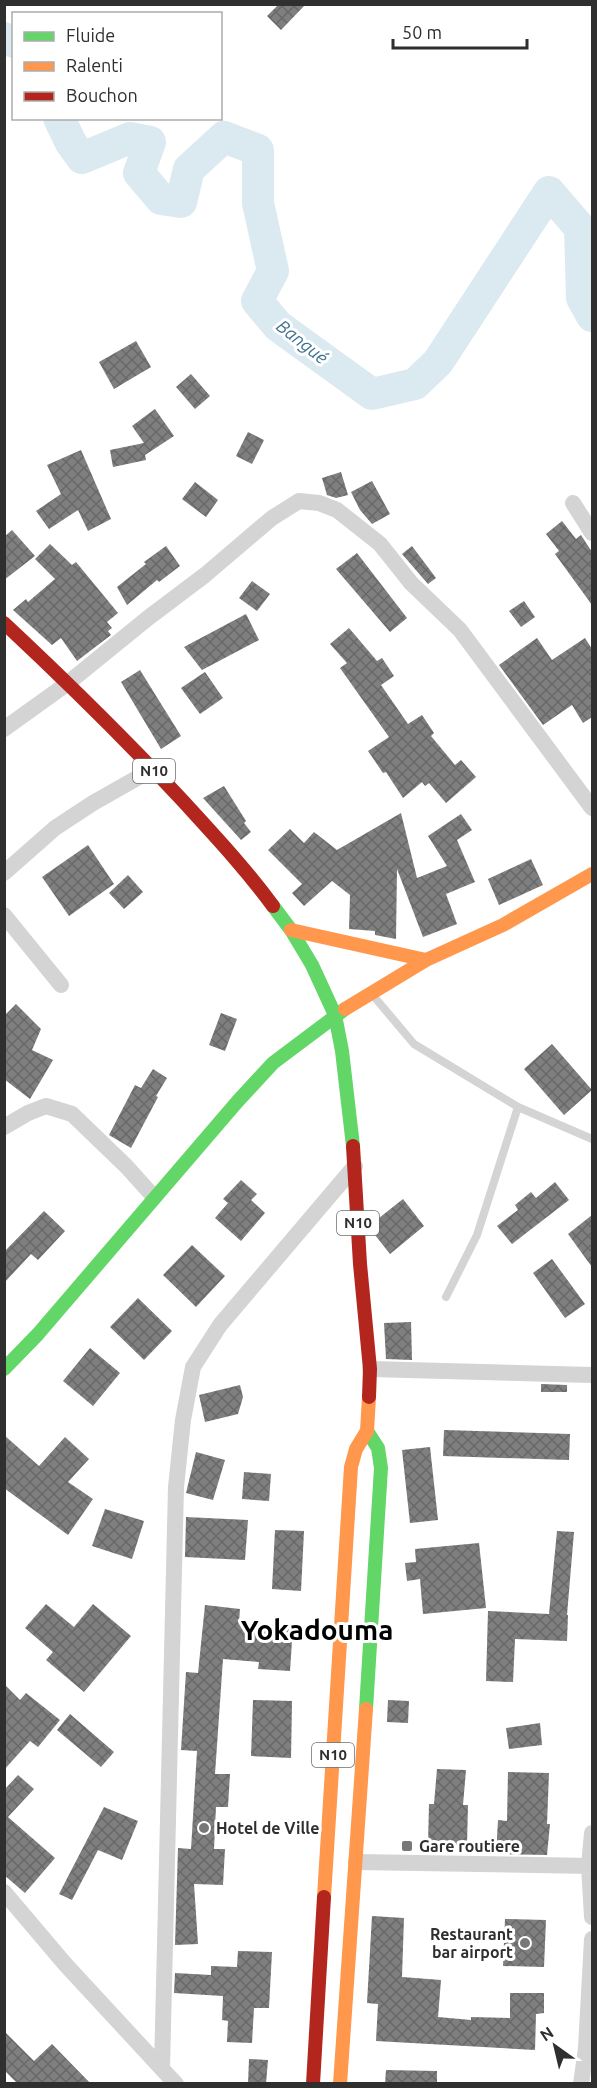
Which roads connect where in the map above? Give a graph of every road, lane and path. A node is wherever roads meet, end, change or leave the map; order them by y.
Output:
1 (573, 503) dead end
2 (592, 533) edge
3 (4, 623) edge
4 (68, 683) junction
5 (4, 729) edge
6 (153, 770) junction
7 (592, 808) edge
8 (4, 873) edge
9 (592, 874) edge
10 (4, 915) edge
11 (291, 930) junction
12 (426, 960) junction
13 (62, 985) dead end
14 (371, 993) junction
15 (335, 1015) junction
16 (518, 1107) junction
17 (4, 1127) edge
18 (592, 1139) edge
19 (355, 1166) junction
20 (154, 1197) junction
21 (446, 1297) dead end
22 (4, 1369) edge
23 (370, 1369) junction
24 (592, 1375) edge
25 (368, 1431) junction
26 (592, 1833) edge
27 (356, 1862) junction
28 (591, 1866) edge
29 (4, 1892) edge
30 (592, 1917) edge
31 (592, 1939) edge
32 (162, 2068) junction
33 (176, 2084) edge
34 (313, 2084) edge
35 (340, 2084) edge
36 (582, 2084) edge

1 - 2 street
3 - 4 main road, N10
4 - 5 street
4 - 6 main road, N10
4 - 7 street
6 - 8 street
6 - 11 main road, N10
9 - 12 main road
10 - 13 street
11 - 12 main road
11 - 15 main road, N10
12 - 14 main road
14 - 15 main road
14 - 16 lane
15 - 19 main road, N10
15 - 20 main road
16 - 18 lane
16 - 21 lane
17 - 20 street
19 - 23 main road, N10
19 - 32 street
20 - 22 main road
23 - 24 street
23 - 25 main road, N10
25 - 27 main road, N10
25 - 34 main road, N10
26 - 28 street
27 - 28 street
27 - 35 main road, N10
28 - 30 street
29 - 32 street
31 - 36 street
32 - 33 street

